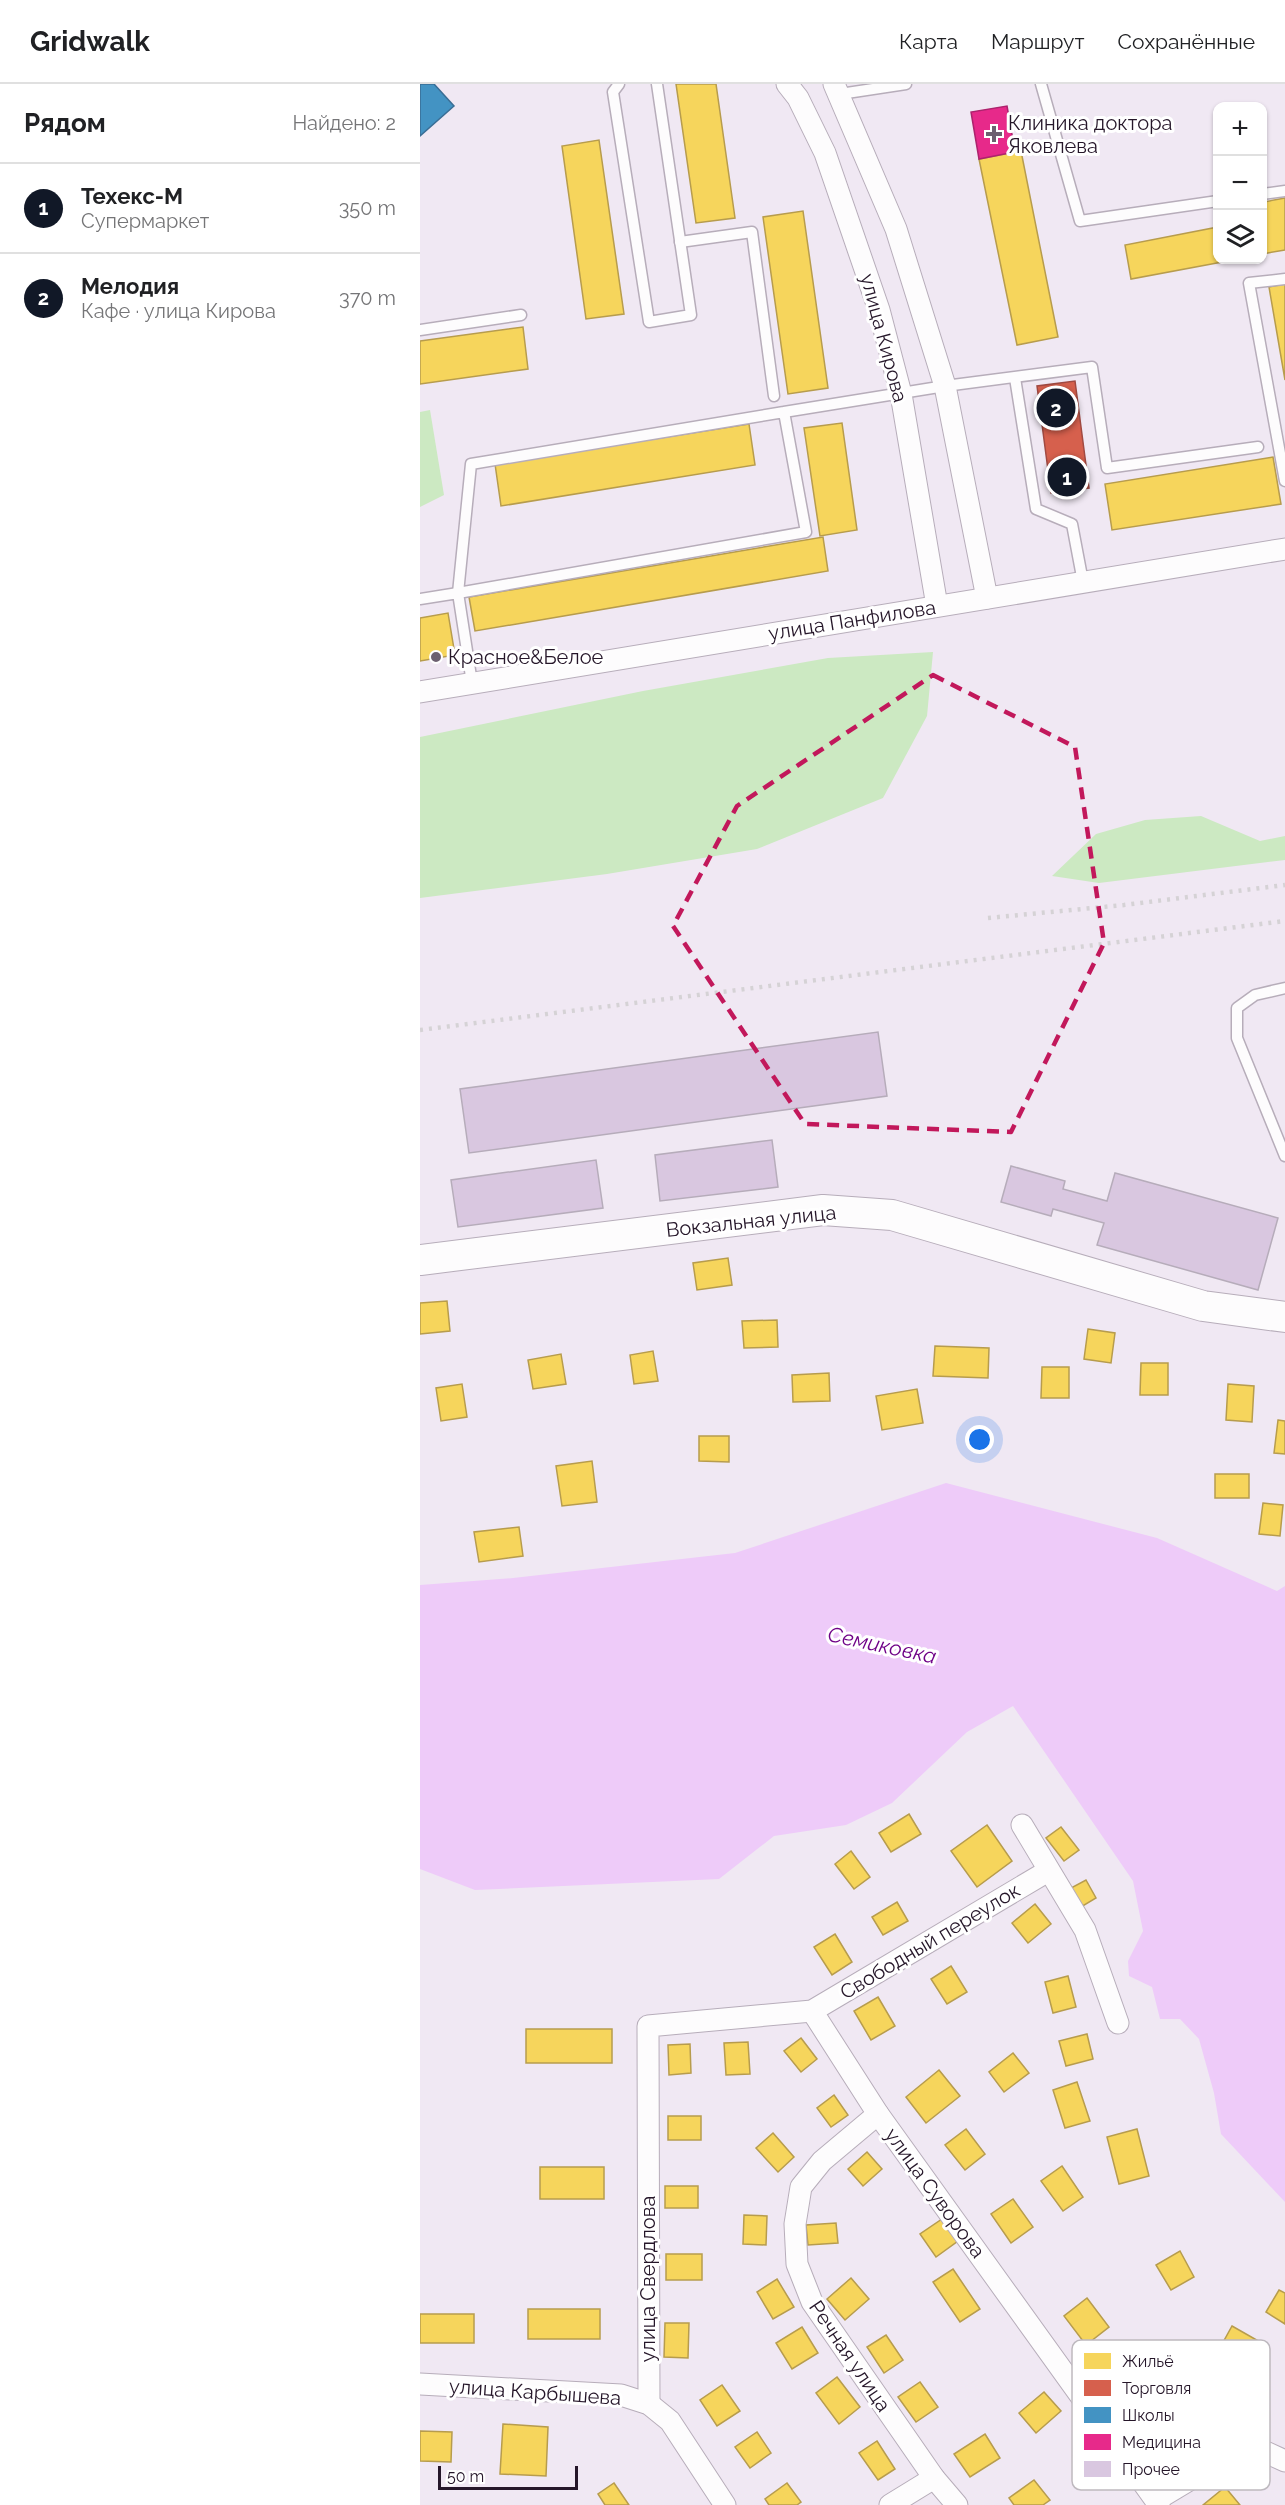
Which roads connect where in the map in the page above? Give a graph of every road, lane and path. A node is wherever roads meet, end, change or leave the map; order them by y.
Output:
1 (620, 84) edge
2 (657, 84) edge
3 (787, 84) edge
4 (906, 84) edge
5 (1041, 84) edge
6 (837, 89) edge
7 (1285, 190) edge
8 (1267, 193) edge
9 (1213, 202) edge
10 (680, 242) junction
11 (1285, 279) edge
12 (521, 315) dead end
13 (420, 330) edge
14 (1015, 378) junction
15 (945, 386) junction
16 (901, 394) junction
17 (774, 396) dead end
18 (784, 412) junction
19 (1258, 447) dead end
20 (1285, 481) edge
21 (1285, 549) edge
22 (1083, 582) junction
23 (458, 593) junction
24 (987, 598) junction
25 (420, 599) edge
26 (937, 606) junction
27 (472, 683) junction
28 (420, 692) edge
29 (1285, 988) edge
30 (1285, 1156) edge
31 (420, 1260) edge
32 (1285, 1317) edge
33 (1022, 1826) dead end
34 (1048, 1871) junction
35 (812, 2011) junction
36 (1118, 2023) dead end
37 (878, 2114) junction
38 (420, 2384) edge
39 (1072, 2384) edge
40 (649, 2404) junction
41 (1270, 2454) edge
42 (1285, 2461) edge
43 (933, 2478) junction
44 (1148, 2490) edge
45 (1177, 2490) edge
46 (1157, 2503) edge
47 (725, 2505) edge
48 (890, 2505) edge
49 (957, 2505) edge

1 - 10 lane
2 - 10 lane
3 - 16 street, улица Кирова
4 - 6 lane
5 - 9 lane
6 - 15 street, улица Кирова
7 - 8 lane
10 - 17 lane
11 - 20 lane
12 - 13 lane
14 - 15 lane
14 - 19 lane
14 - 22 lane
15 - 16 lane
15 - 24 street, улица Кирова
16 - 18 lane
16 - 26 street, улица Кирова
18 - 23 lane
18 - 23 lane
21 - 22 street, улица Панфилова
22 - 24 street, улица Панфилова
23 - 25 lane
23 - 27 lane
24 - 26 street, улица Панфилова
26 - 27 street, улица Панфилова
27 - 28 street, улица Панфилова
29 - 30 lane
31 - 32 main road, Вокзальная улица
33 - 34 street
34 - 35 street, Свободный переулок
34 - 36 street
35 - 37 street, улица Суворова
35 - 40 street, улица Свердлова
37 - 39 street, улица Суворова
37 - 43 street, Речная улица
38 - 40 street, улица Карбышева
40 - 47 street
41 - 42 street
43 - 48 street
43 - 49 street, Речная улица
44 - 46 street, улица Суворова
45 - 46 street

